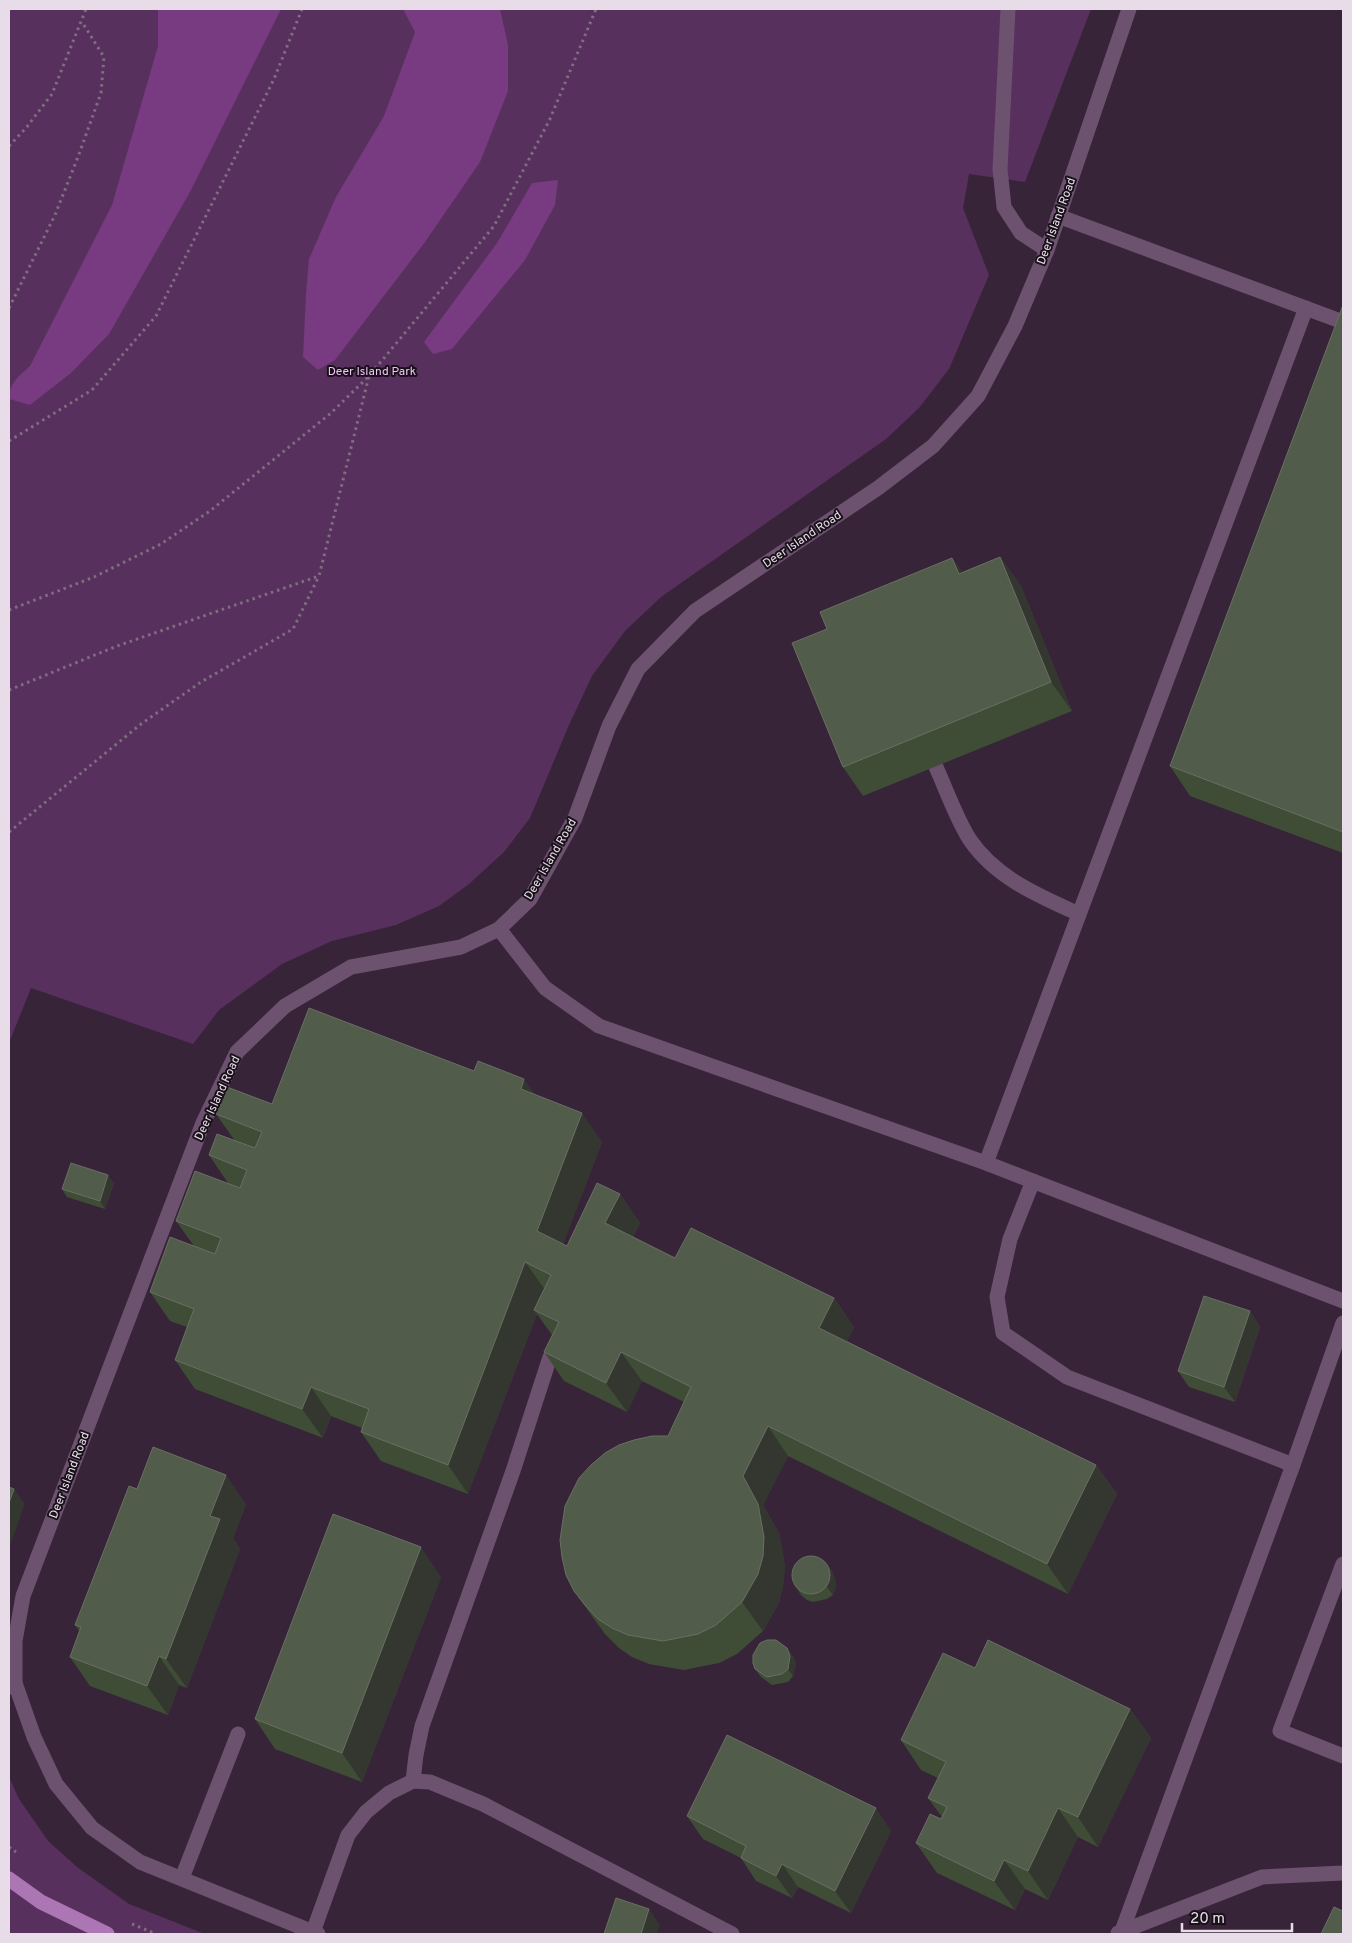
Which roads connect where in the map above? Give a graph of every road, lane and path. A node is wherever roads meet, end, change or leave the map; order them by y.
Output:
1 (86, 9) edge
2 (302, 9) edge
3 (596, 9) edge
4 (1008, 9) edge
5 (1128, 9) edge
6 (82, 22) junction
7 (9, 146) edge
8 (1058, 216) junction
9 (1047, 250) junction
10 (9, 308) edge
11 (1306, 308) junction
12 (1343, 322) edge
13 (369, 376) junction
14 (9, 441) edge
15 (319, 576) junction
16 (9, 610) edge
17 (9, 690) edge
18 (936, 767) dead end
19 (9, 832) edge
20 (1079, 914) junction
21 (499, 929) junction
22 (986, 1163) junction
23 (1033, 1181) junction
24 (1343, 1301) edge
25 (1343, 1323) edge
26 (550, 1356) edge
27 (1293, 1464) junction
28 (1343, 1564) edge
29 (12, 1685) edge
30 (238, 1734) dead end
31 (1343, 1756) edge
32 (413, 1781) junction
33 (1343, 1873) edge
34 (182, 1878) junction
35 (9, 1879) edge
36 (1119, 1932) edge
37 (316, 1933) edge
38 (107, 1934) edge
39 (732, 1934) edge

1 - 6 path
2 - 14 path
3 - 13 path
4 - 9 street
5 - 8 street, Deer Island Road
6 - 7 path
6 - 10 path
8 - 9 street, Deer Island Road
8 - 11 street
9 - 21 street, Deer Island Road
11 - 12 street
11 - 20 street
13 - 15 path
13 - 16 path
15 - 17 path
15 - 19 path
18 - 20 street
20 - 22 street
21 - 22 street
21 - 29 street, Deer Island Road
22 - 23 street
23 - 24 street
23 - 27 street
25 - 27 street
26 - 32 street
27 - 36 street
28 - 31 street
29 - 34 street, Deer Island Road
30 - 34 street
32 - 37 street
32 - 39 street
33 - 36 street
34 - 37 street, Deer Island Road
35 - 38 main road

